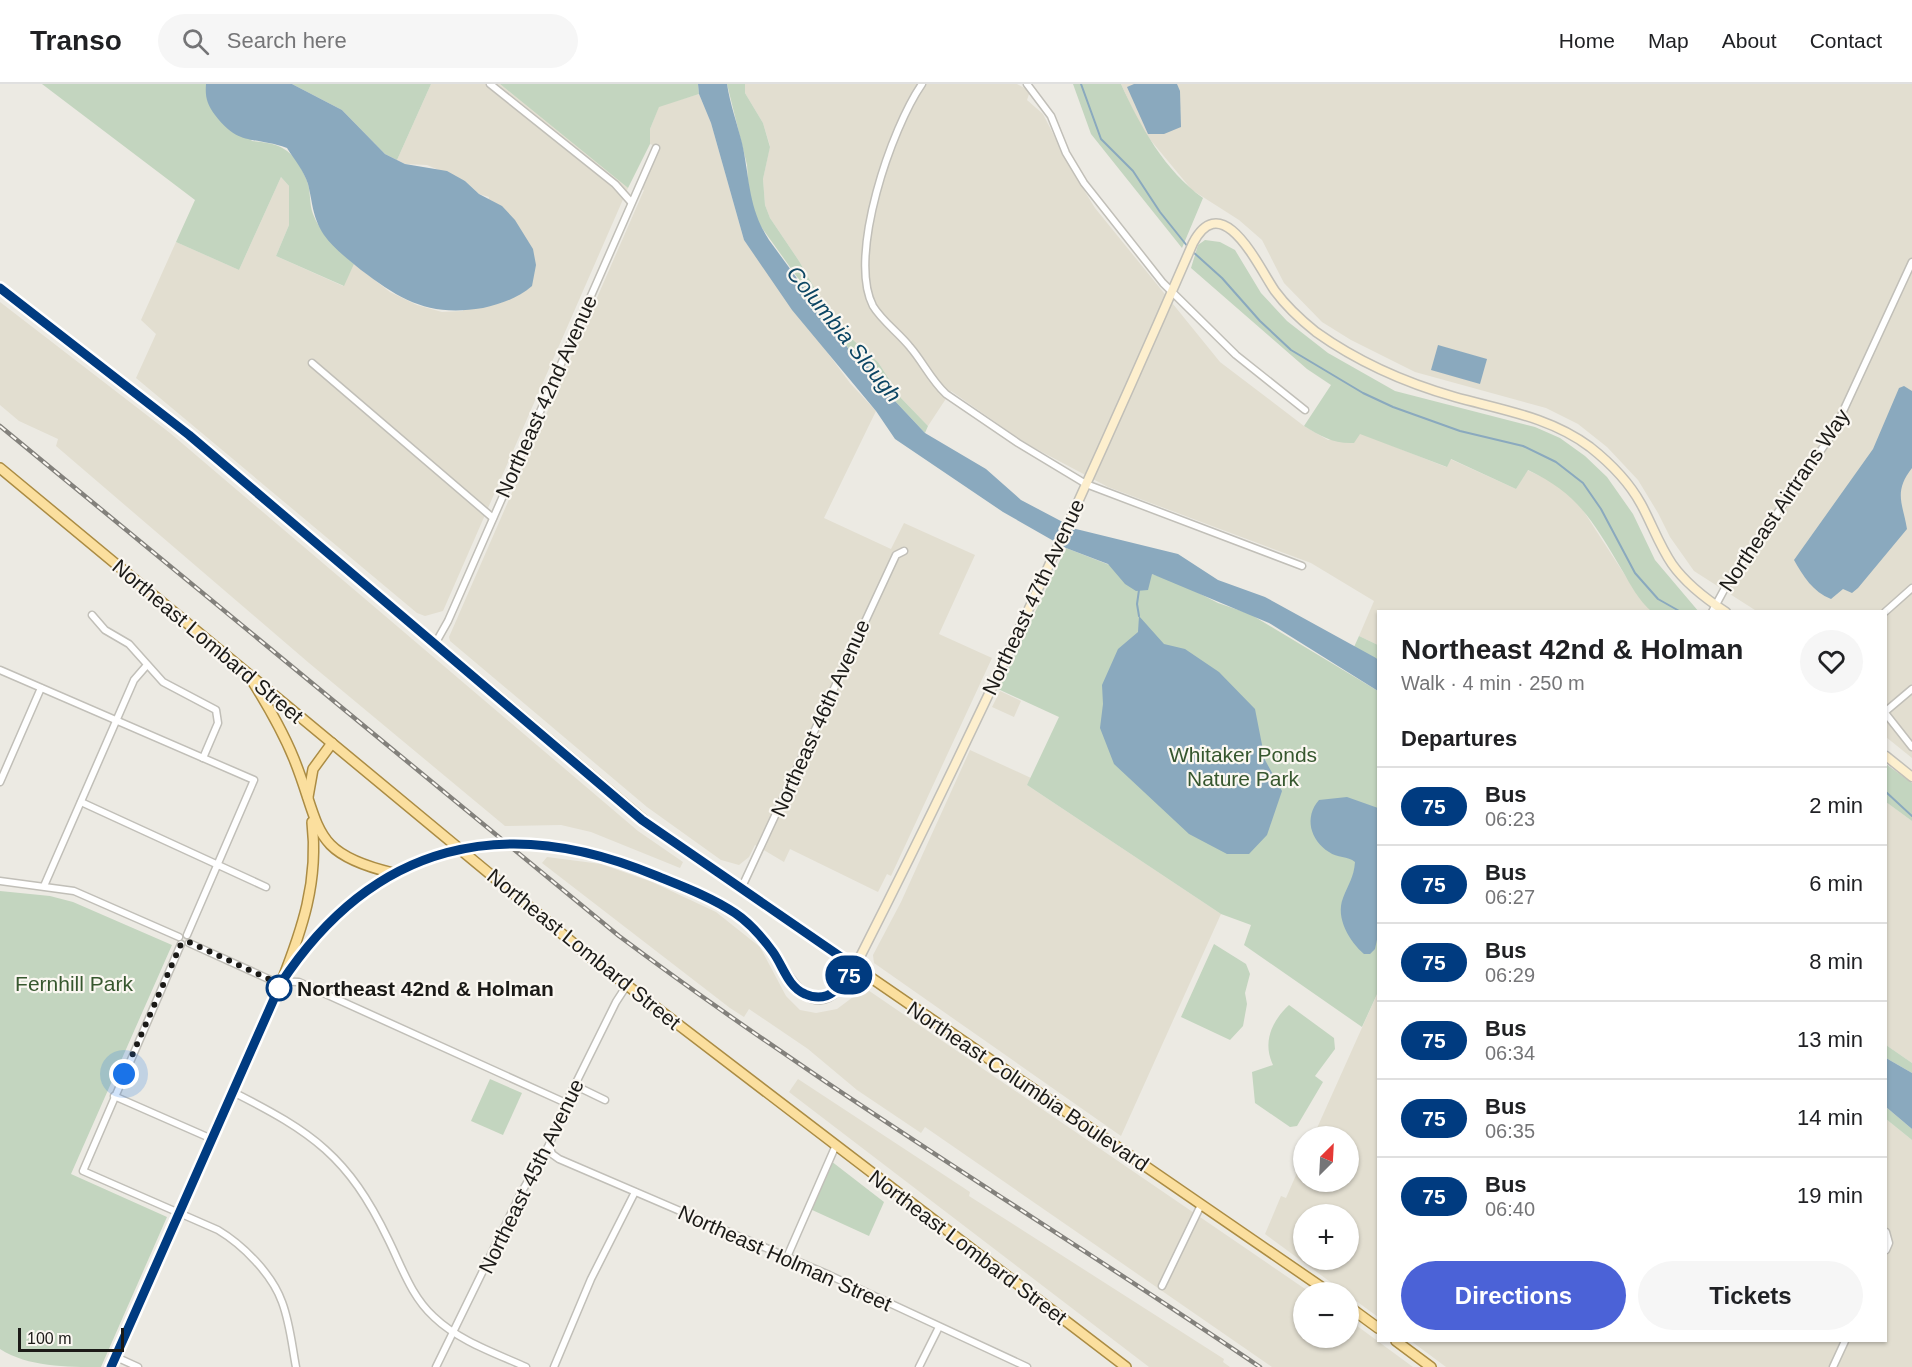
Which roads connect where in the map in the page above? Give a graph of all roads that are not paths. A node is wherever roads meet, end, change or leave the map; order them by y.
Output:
1 (490, 84) edge
2 (922, 84) edge
3 (1027, 84) edge
4 (656, 148) dead end
5 (631, 202) junction
6 (1912, 262) edge
7 (0, 288) edge
8 (1172, 292) junction
9 (312, 363) dead end
10 (1305, 410) dead end
11 (0, 468) edge
12 (1086, 484) junction
13 (493, 518) junction
14 (904, 551) dead end
15 (1302, 566) dead end
16 (1912, 588) edge
17 (1714, 609) edge
18 (1887, 610) edge
19 (92, 615) dead end
20 (435, 644) junction
21 (147, 665) junction
22 (0, 670) edge
23 (249, 675) junction
24 (41, 688) junction
25 (1912, 688) edge
26 (1887, 712) edge
27 (1887, 714) edge
28 (116, 720) junction
29 (332, 743) junction
30 (1912, 747) edge
31 (1887, 757) edge
32 (203, 758) junction
33 (1912, 777) edge
34 (0, 782) edge
35 (81, 802) junction
36 (310, 811) junction
37 (218, 865) junction
38 (393, 873) joint
39 (0, 881) edge
40 (671, 882) dead end
41 (44, 886) junction
42 (266, 887) dead end
43 (741, 889) junction
44 (188, 939) junction
45 (180, 941) junction
46 (854, 966) junction
47 (281, 983) junction
48 (627, 985) junction
49 (576, 1086) junction
50 (233, 1092) junction
51 (114, 1096) junction
52 (605, 1100) dead end
53 (566, 1103) junction
54 (212, 1138) junction
55 (549, 1144) junction
56 (836, 1145) junction
57 (635, 1192) junction
58 (1201, 1205) junction
59 (179, 1214) junction
60 (787, 1257) junction
61 (1314, 1282) edge
62 (1162, 1286) dead end
63 (1359, 1314) edge
64 (939, 1327) junction
65 (1377, 1327) edge
66 (453, 1332) junction
67 (1397, 1342) edge
68 (1845, 1342) edge
69 (116, 1357) junction
70 (1124, 1366) edge
71 (111, 1367) edge
72 (138, 1367) edge
73 (296, 1367) edge
74 (436, 1367) edge
75 (526, 1367) edge
76 (554, 1367) edge
77 (919, 1367) edge
78 (1027, 1367) edge
79 (1431, 1367) edge
80 (1833, 1367) edge

1 - 5 street
2 - 12 street
3 - 8 street
4 - 5 street, Northeast 42nd Avenue
5 - 13 street, Northeast 42nd Avenue
6 - 17 street, Northeast Airtrans Way
7 - 20 main road, Northeast Columbia Boulevard
8 - 10 street
8 - 12 street, Northeast 47th Avenue
8 - 17 street, Northeast 47th Avenue
9 - 13 street
11 - 23 main road, Northeast Lombard Street
12 - 15 street
12 - 46 street, Northeast 47th Avenue
13 - 20 street, Northeast 42nd Avenue
14 - 43 street, Northeast 46th Avenue
16 - 18 street
19 - 21 street
20 - 43 main road, Northeast Columbia Boulevard
21 - 28 street
21 - 32 street
22 - 24 street
23 - 29 main road, Northeast Lombard Street
23 - 36 main road
24 - 28 street
24 - 34 street
25 - 26 street
27 - 30 street
28 - 32 street
28 - 35 street
29 - 36 main road
29 - 48 main road, Northeast Lombard Street
31 - 33 street
32 - 37 street
35 - 37 street
35 - 41 street
36 - 38 main road
36 - 47 main road
37 - 42 street
37 - 44 street
38 - 47 street
39 - 41 street
40 - 46 street
41 - 45 street
43 - 46 main road, Northeast Columbia Boulevard
44 - 45 street
44 - 47 street
45 - 51 street
46 - 58 main road, Northeast Columbia Boulevard
47 - 50 street
47 - 53 street
48 - 49 street, Northeast 45th Avenue
48 - 56 main road, Northeast Lombard Street
49 - 52 street
49 - 53 street, Northeast 45th Avenue
50 - 54 street
50 - 66 street
51 - 54 street
51 - 59 street
53 - 55 street, Northeast 45th Avenue
54 - 59 street
55 - 57 street, Northeast Holman Street
55 - 66 street, Northeast 45th Avenue
56 - 60 street
56 - 70 main road, Northeast Lombard Street
57 - 60 street, Northeast Holman Street
57 - 76 street
58 - 61 main road, Northeast Columbia Boulevard
58 - 62 street
59 - 69 street
59 - 73 street
60 - 64 street, Northeast Holman Street
63 - 65 main road
64 - 77 street
64 - 78 street, Northeast Holman Street
66 - 74 street, Northeast 45th Avenue
66 - 75 street
67 - 79 main road
68 - 80 street
69 - 71 street
69 - 72 street

